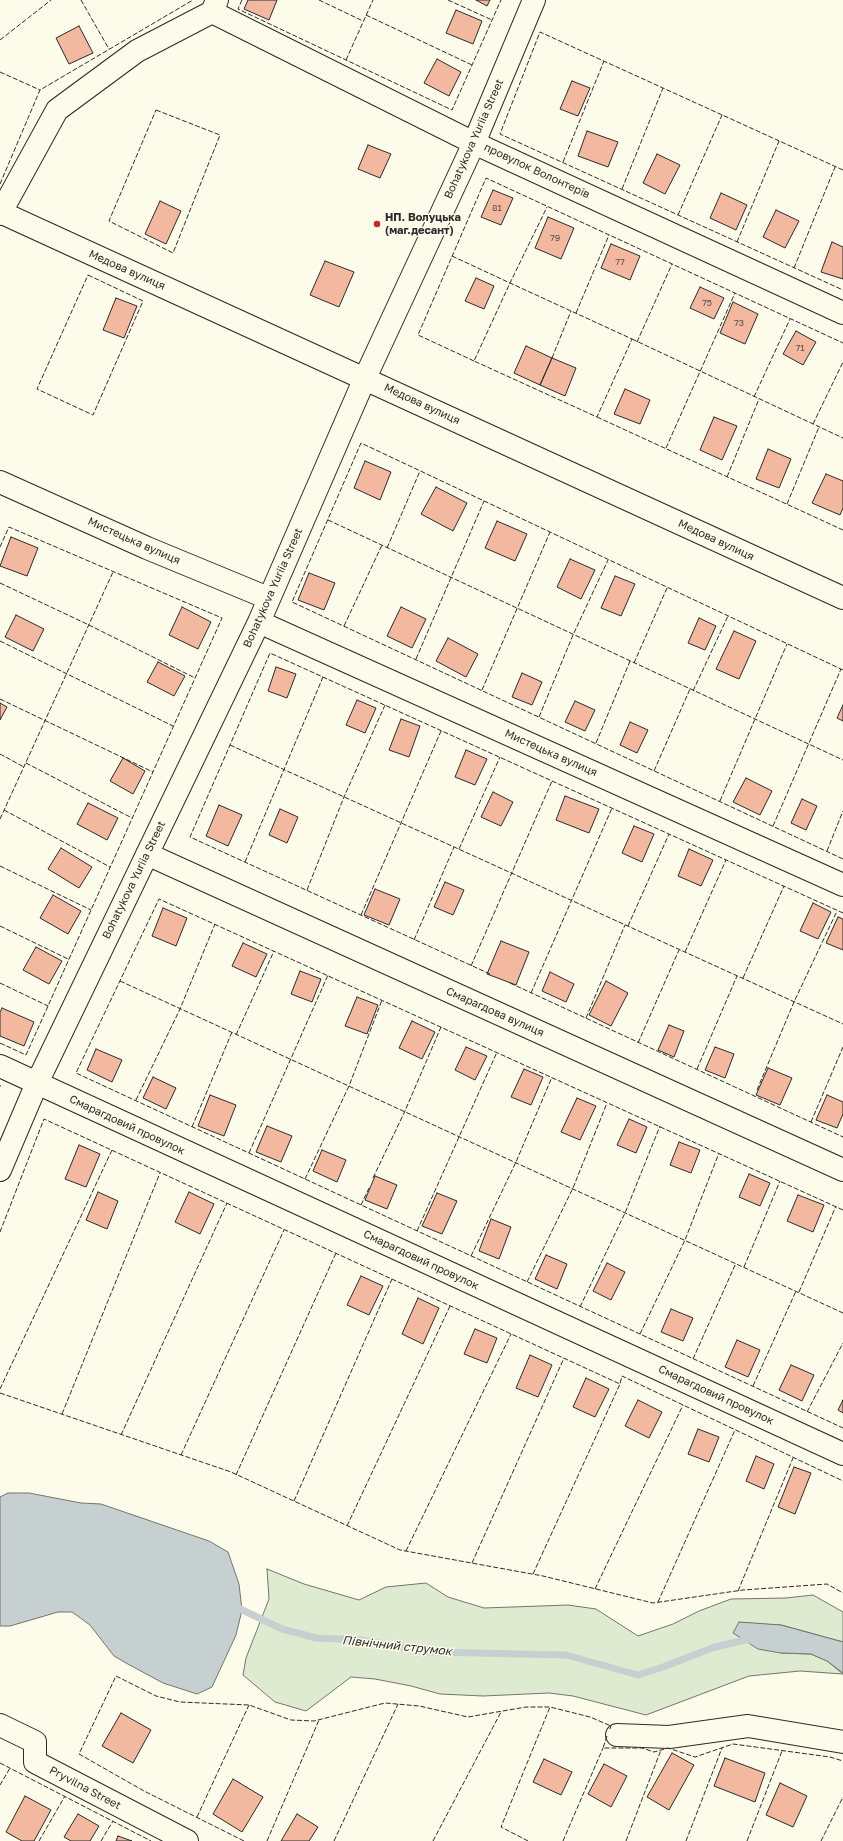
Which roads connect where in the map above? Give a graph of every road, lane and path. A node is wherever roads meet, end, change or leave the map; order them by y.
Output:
1 (534, 0) edge
2 (215, 6) edge
3 (474, 143) junction
4 (0, 213) edge
5 (843, 312) edge
6 (366, 378) junction
7 (0, 482) edge
8 (268, 598) junction
9 (843, 598) edge
10 (259, 622) junction
11 (147, 854) junction
12 (843, 885) edge
13 (0, 1066) edge
14 (37, 1084) junction
15 (0, 1170) edge
16 (843, 1170) edge
17 (843, 1454) edge
18 (0, 1725) edge
19 (617, 1735) dead end
20 (843, 1742) edge
21 (187, 1841) edge

1 - 3 street, Bohatykova Yuriia Street
2 - 3 street, провулок Волонтерів
2 - 4 street
3 - 5 street, провулок Волонтерів
3 - 6 street, Bohatykova Yuriia Street
4 - 6 street, Медова вулиця
6 - 8 street, Bohatykova Yuriia Street
6 - 9 street, Медова вулиця
7 - 8 street, Мистецька вулиця
8 - 10 street, Bohatykova Yuriia Street
10 - 11 street, Bohatykova Yuriia Street
10 - 12 street, Мистецька вулиця
11 - 14 street, Bohatykova Yuriia Street
11 - 16 street, Смарагдова вулиця
13 - 14 street, Смарагдовий провулок
14 - 15 street, Bohatykova Yuriia Street
14 - 17 street, Смарагдовий провулок
18 - 21 street, Pryvilna Street
19 - 20 street

